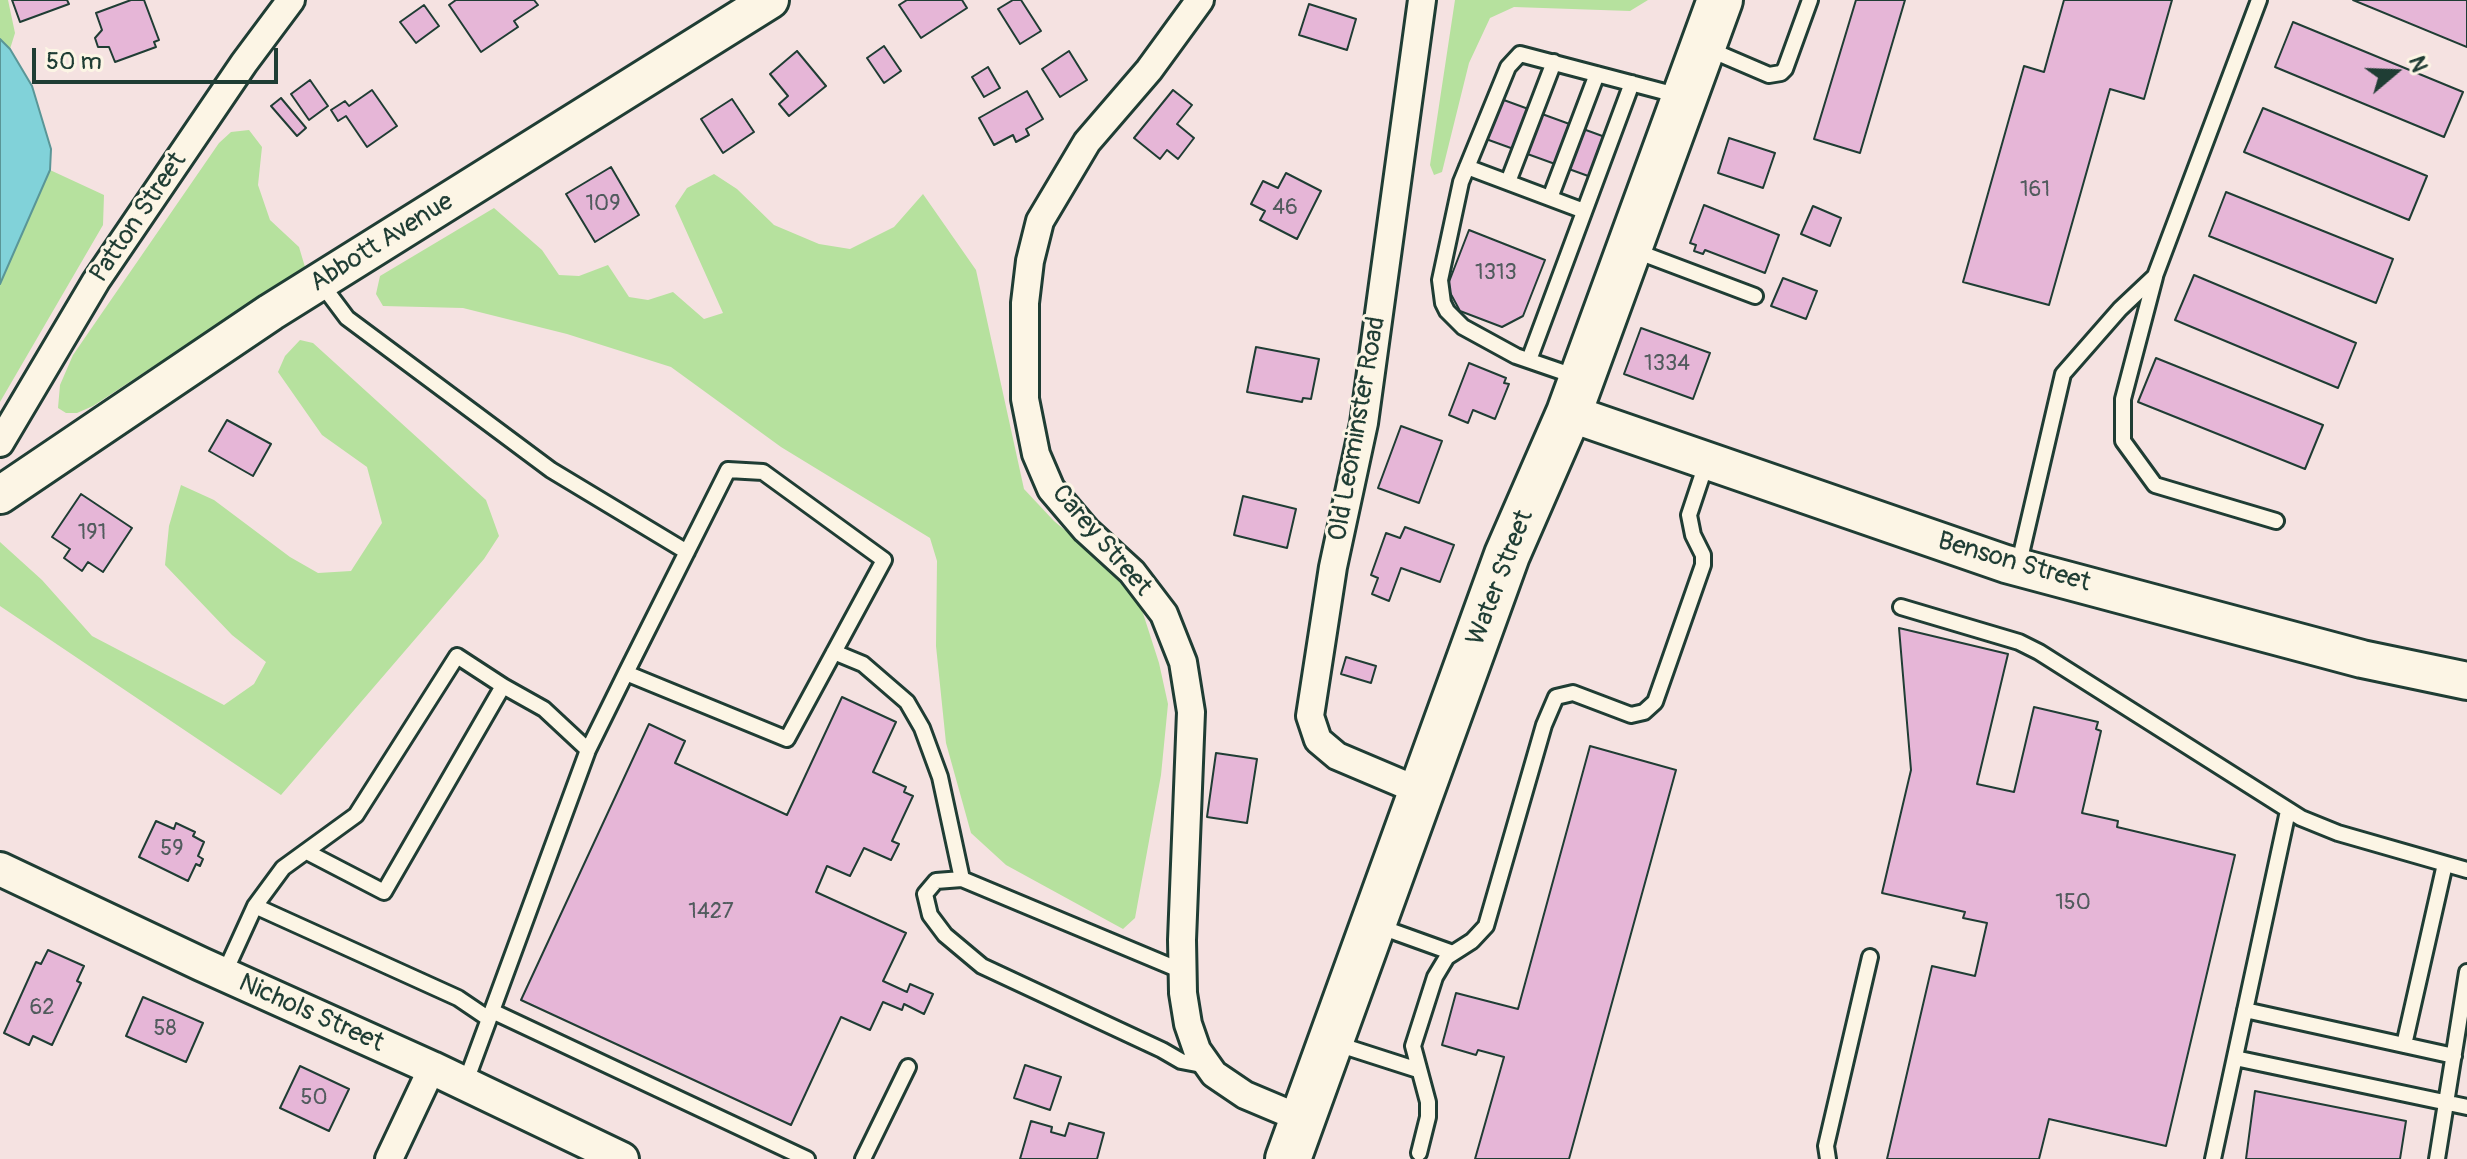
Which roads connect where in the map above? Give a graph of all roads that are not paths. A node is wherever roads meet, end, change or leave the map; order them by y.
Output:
1 (291, 0) edge
2 (770, 0) edge
3 (1200, 0) edge
4 (1422, 0) edge
5 (1720, 0) edge
6 (1810, 0) edge
7 (2259, 0) edge
8 (1702, 46) junction
9 (1554, 62) junction
10 (1597, 74) junction
11 (1632, 83) junction
12 (1684, 97) junction
13 (1467, 167) junction
14 (1508, 182) junction
15 (1550, 198) junction
16 (1584, 211) junction
17 (1629, 248) junction
18 (2155, 276) junction
19 (320, 282) junction
20 (1755, 296) dead end
21 (1529, 360) junction
22 (1576, 396) junction
23 (0, 443) edge
24 (1707, 460) junction
25 (0, 495) edge
26 (2276, 521) dead end
27 (687, 552) junction
28 (2018, 567) junction
29 (1901, 607) dead end
30 (834, 652) junction
31 (626, 673) junction
32 (2467, 681) edge
33 (503, 686) junction
34 (588, 750) junction
35 (1422, 792) junction
36 (2288, 811) junction
37 (307, 852) junction
38 (2445, 864) junction
39 (0, 869) edge
40 (2467, 870) edge
41 (962, 879) junction
42 (255, 906) junction
43 (1374, 925) junction
44 (1453, 953) junction
45 (1870, 957) dead end
46 (1182, 971) junction
47 (2467, 972) edge
48 (224, 975) junction
49 (2245, 1010) junction
50 (490, 1015) junction
51 (1330, 1041) junction
52 (2404, 1045) junction
53 (2454, 1056) junction
54 (2235, 1058) junction
55 (1209, 1066) junction
56 (908, 1067) dead end
57 (432, 1068) junction
58 (1418, 1070) junction
59 (465, 1084) junction
60 (2446, 1103) junction
61 (2467, 1107) edge
62 (1295, 1139) edge
63 (1419, 1153) dead end
64 (389, 1159) edge
65 (622, 1159) edge
66 (807, 1159) edge
67 (863, 1159) edge
68 (1828, 1159) edge
69 (2213, 1159) edge
70 (2437, 1159) edge

1 - 23 street, Patton Street
2 - 19 main road, Abbott Avenue
3 - 46 street, Carey Street
4 - 35 street, Old Leominster Road
5 - 8 highway, Water Street
6 - 8 lane
7 - 18 lane
8 - 12 highway, Water Street
9 - 10 lane
9 - 13 lane
9 - 14 lane
10 - 11 lane
10 - 15 lane
11 - 12 lane
11 - 16 lane
12 - 17 highway, Water Street
13 - 14 lane
13 - 21 lane
14 - 15 lane
15 - 16 lane
16 - 21 lane
17 - 20 lane
17 - 22 highway, Water Street
18 - 26 lane
18 - 28 lane
19 - 25 main road, Abbott Avenue
19 - 27 lane
21 - 22 lane
22 - 24 main road, Benson Street
22 - 35 highway, Water Street
24 - 28 main road, Benson Street
24 - 44 lane
27 - 30 lane
27 - 31 lane
28 - 32 main road, Benson Street
29 - 36 lane
30 - 31 lane
30 - 41 lane
31 - 34 lane
33 - 34 lane
33 - 37 lane
33 - 37 lane
34 - 50 lane
35 - 43 highway, Water Street
36 - 38 lane
36 - 49 lane
37 - 42 lane
38 - 40 lane
38 - 52 lane
39 - 48 street, Nichols Street
41 - 46 lane
41 - 55 lane
42 - 48 lane
42 - 50 lane
43 - 44 lane
43 - 51 highway, Water Street
44 - 58 lane
45 - 68 lane
46 - 55 street, Carey Street
47 - 53 lane
48 - 57 street, Nichols Street
49 - 52 lane
49 - 54 lane
50 - 59 lane
50 - 66 lane
51 - 58 lane
51 - 62 highway, Water Street
52 - 53 lane
53 - 60 lane
54 - 60 lane
54 - 69 lane
55 - 62 street, Carey Street
56 - 67 lane
57 - 59 street, Nichols Street
57 - 64 street
58 - 63 lane
59 - 65 street, Nichols Street
60 - 61 lane
60 - 70 lane

